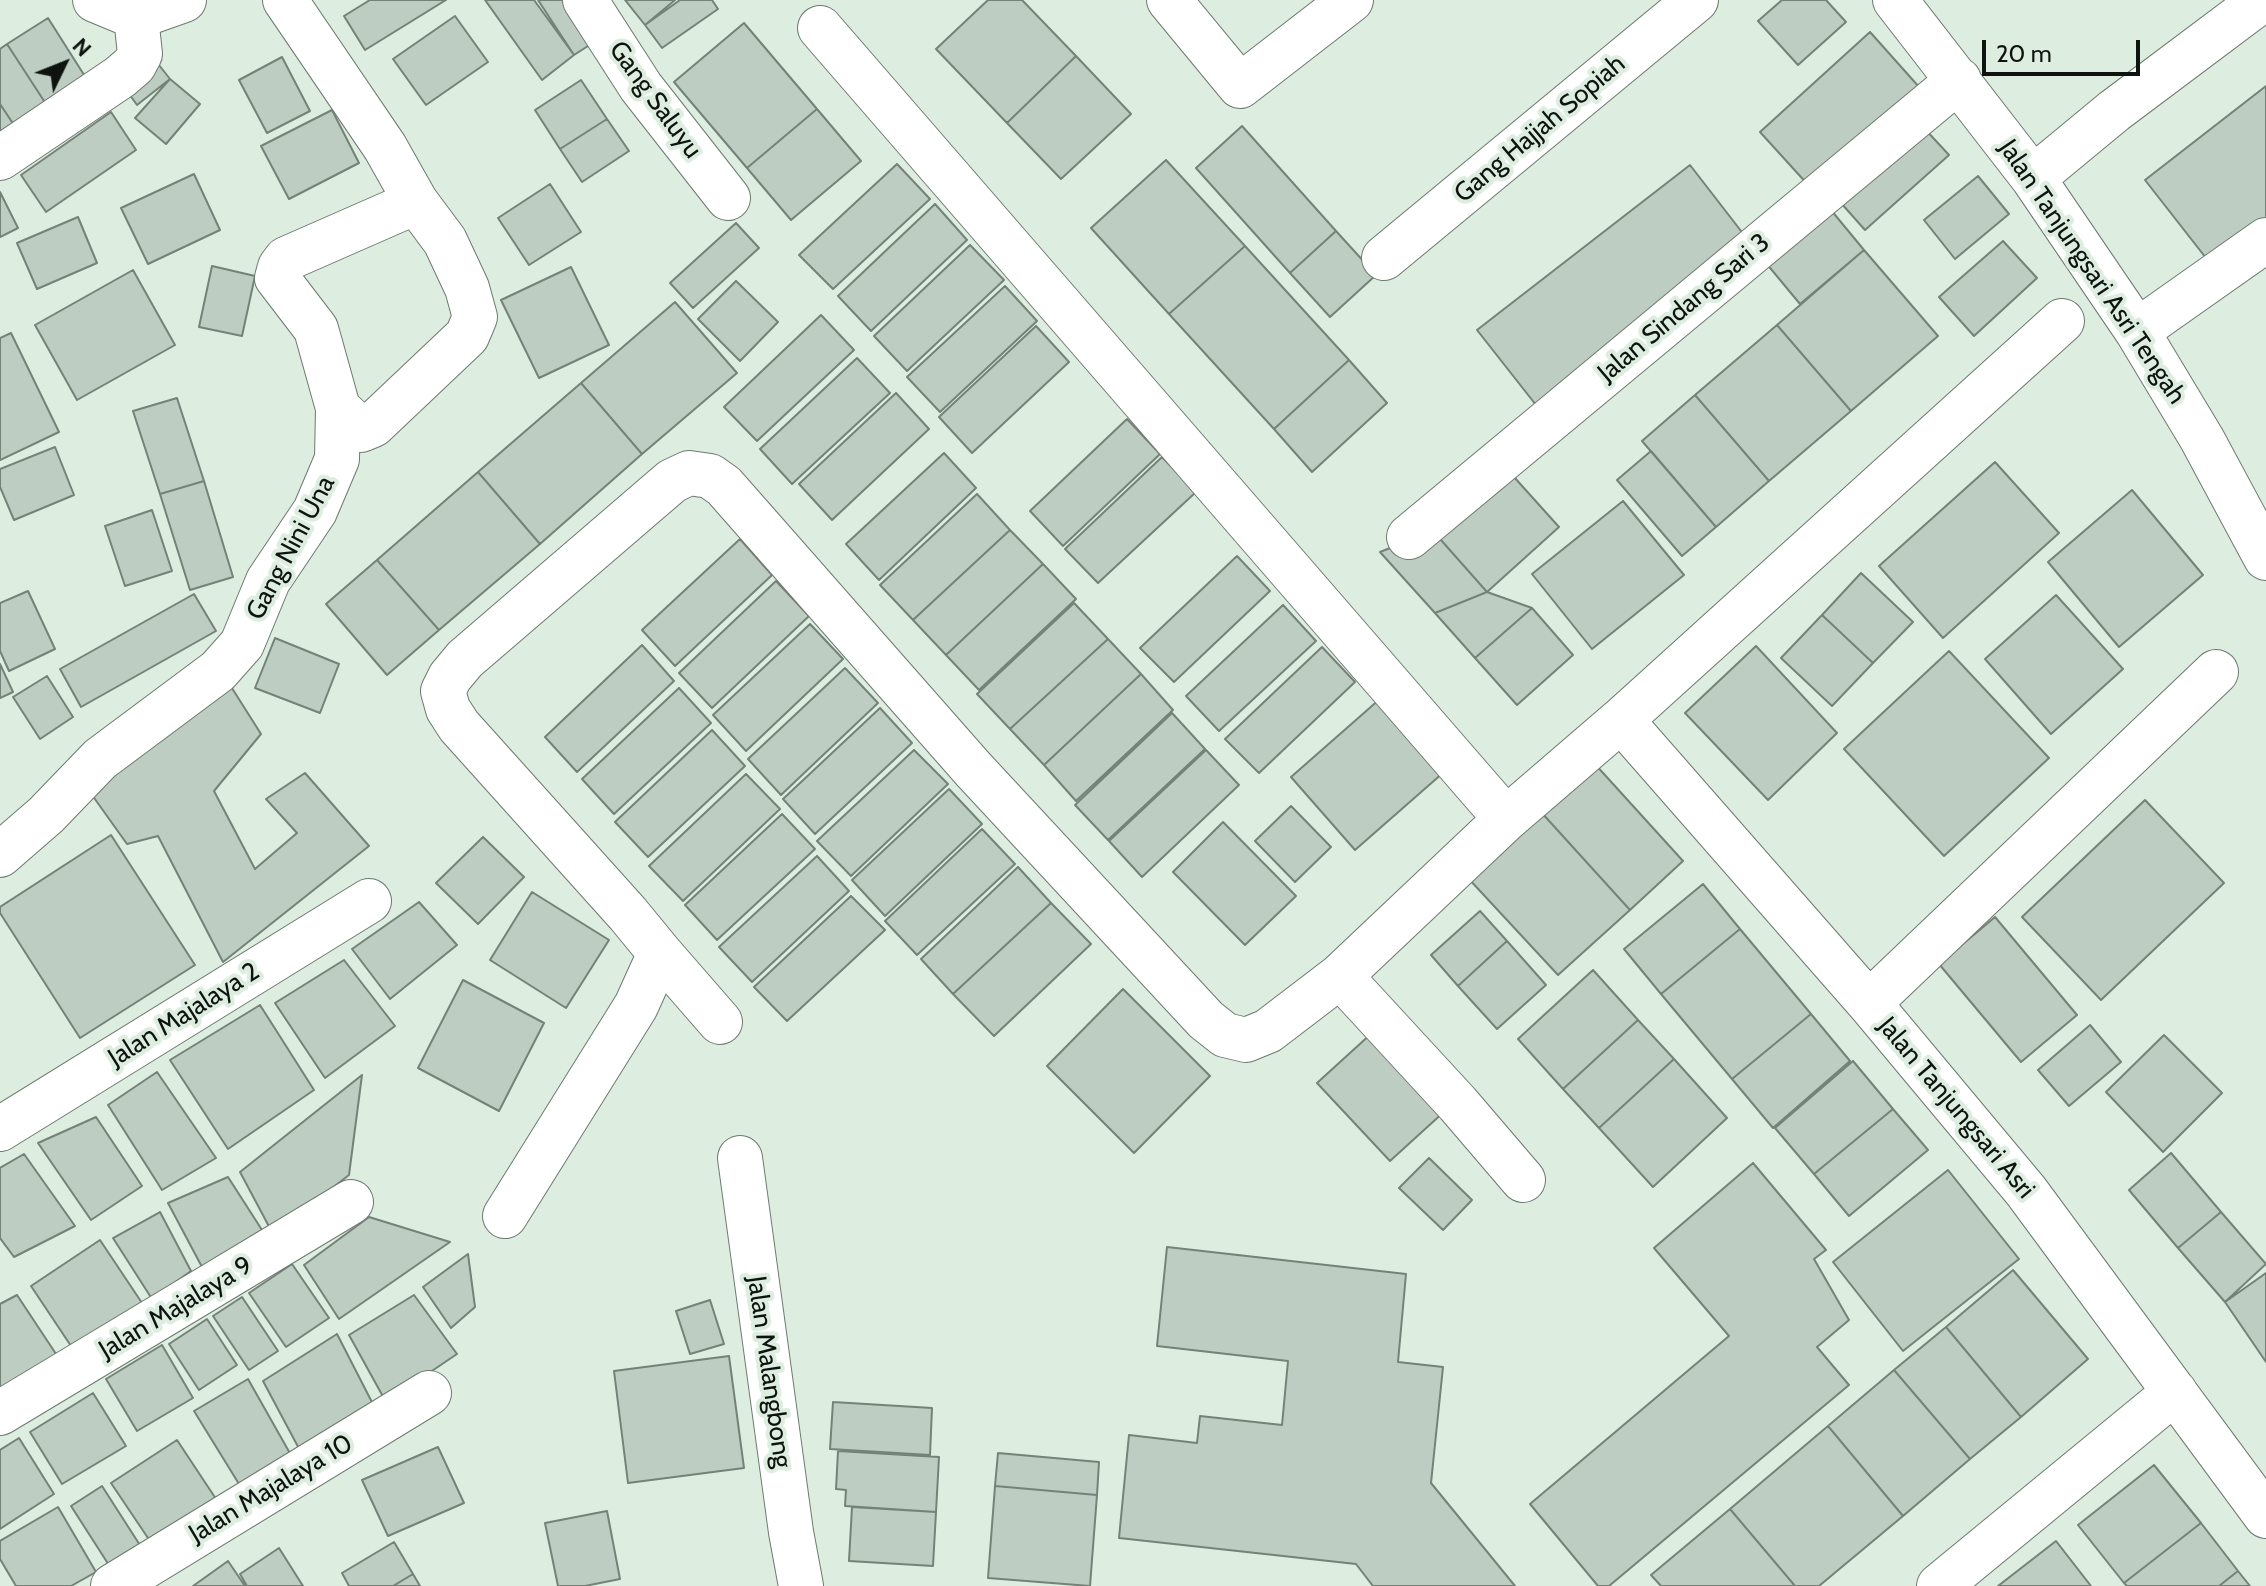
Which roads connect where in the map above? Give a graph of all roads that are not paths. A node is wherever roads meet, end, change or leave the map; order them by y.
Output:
1 (95, 0) edge
2 (184, 0) edge
3 (285, 0) edge
4 (585, 0) edge
5 (1169, 0) edge
6 (1351, 0) edge
7 (1696, 0) edge
8 (2262, 0) edge
9 (1904, 3) edge
10 (136, 17) junction
11 (820, 28) dead end
12 (1959, 80) junction
13 (0, 158) edge
14 (2033, 178) junction
15 (728, 198) dead end
16 (416, 202) junction
17 (2266, 240) edge
18 (1384, 258) dead end
19 (2062, 321) dead end
20 (2146, 325) junction
21 (338, 408) junction
22 (1409, 537) dead end
23 (2266, 558) edge
24 (2216, 672) dead end
25 (1621, 720) junction
26 (1506, 819) junction
27 (0, 855) edge
28 (369, 901) dead end
29 (660, 953) junction
30 (1340, 976) junction
31 (1869, 1003) junction
32 (720, 1022) dead end
33 (0, 1129) edge
34 (740, 1158) dead end
35 (1523, 1180) dead end
36 (351, 1202) dead end
37 (505, 1216) dead end
38 (2175, 1392) junction
39 (429, 1393) dead end
40 (0, 1413) edge
41 (2266, 1516) edge
42 (113, 1586) edge
43 (801, 1586) edge
44 (1939, 1586) edge

1 - 10 street
2 - 10 street
3 - 16 street
4 - 15 street, Gang Saluyu
5 - 6 street
7 - 18 street, Gang Hajjah Sopiah
8 - 14 street
9 - 12 street, Jalan Tanjungsari Asri Tengah
10 - 13 street
11 - 26 street
12 - 14 street, Jalan Tanjungsari Asri Tengah
12 - 22 street, Jalan Sindang Sari 3
14 - 20 street, Jalan Tanjungsari Asri Tengah
16 - 21 street, Gang Nini Una
16 - 21 street
17 - 20 street
19 - 25 street
20 - 23 street, Jalan Tanjungsari Asri Tengah
21 - 27 street, Gang Nini Una
24 - 31 street
25 - 26 street
25 - 31 street, Jalan Tanjungsari Asri
26 - 30 street
28 - 33 street, Jalan Majalaya 2
29 - 30 street
29 - 32 street
29 - 37 street
30 - 35 street
31 - 38 street, Jalan Tanjungsari Asri
34 - 43 street, Jalan Malangbong
36 - 40 street, Jalan Majalaya 9
38 - 41 street, Jalan Tanjungsari Asri
38 - 44 street
39 - 42 street, Jalan Majalaya 10

